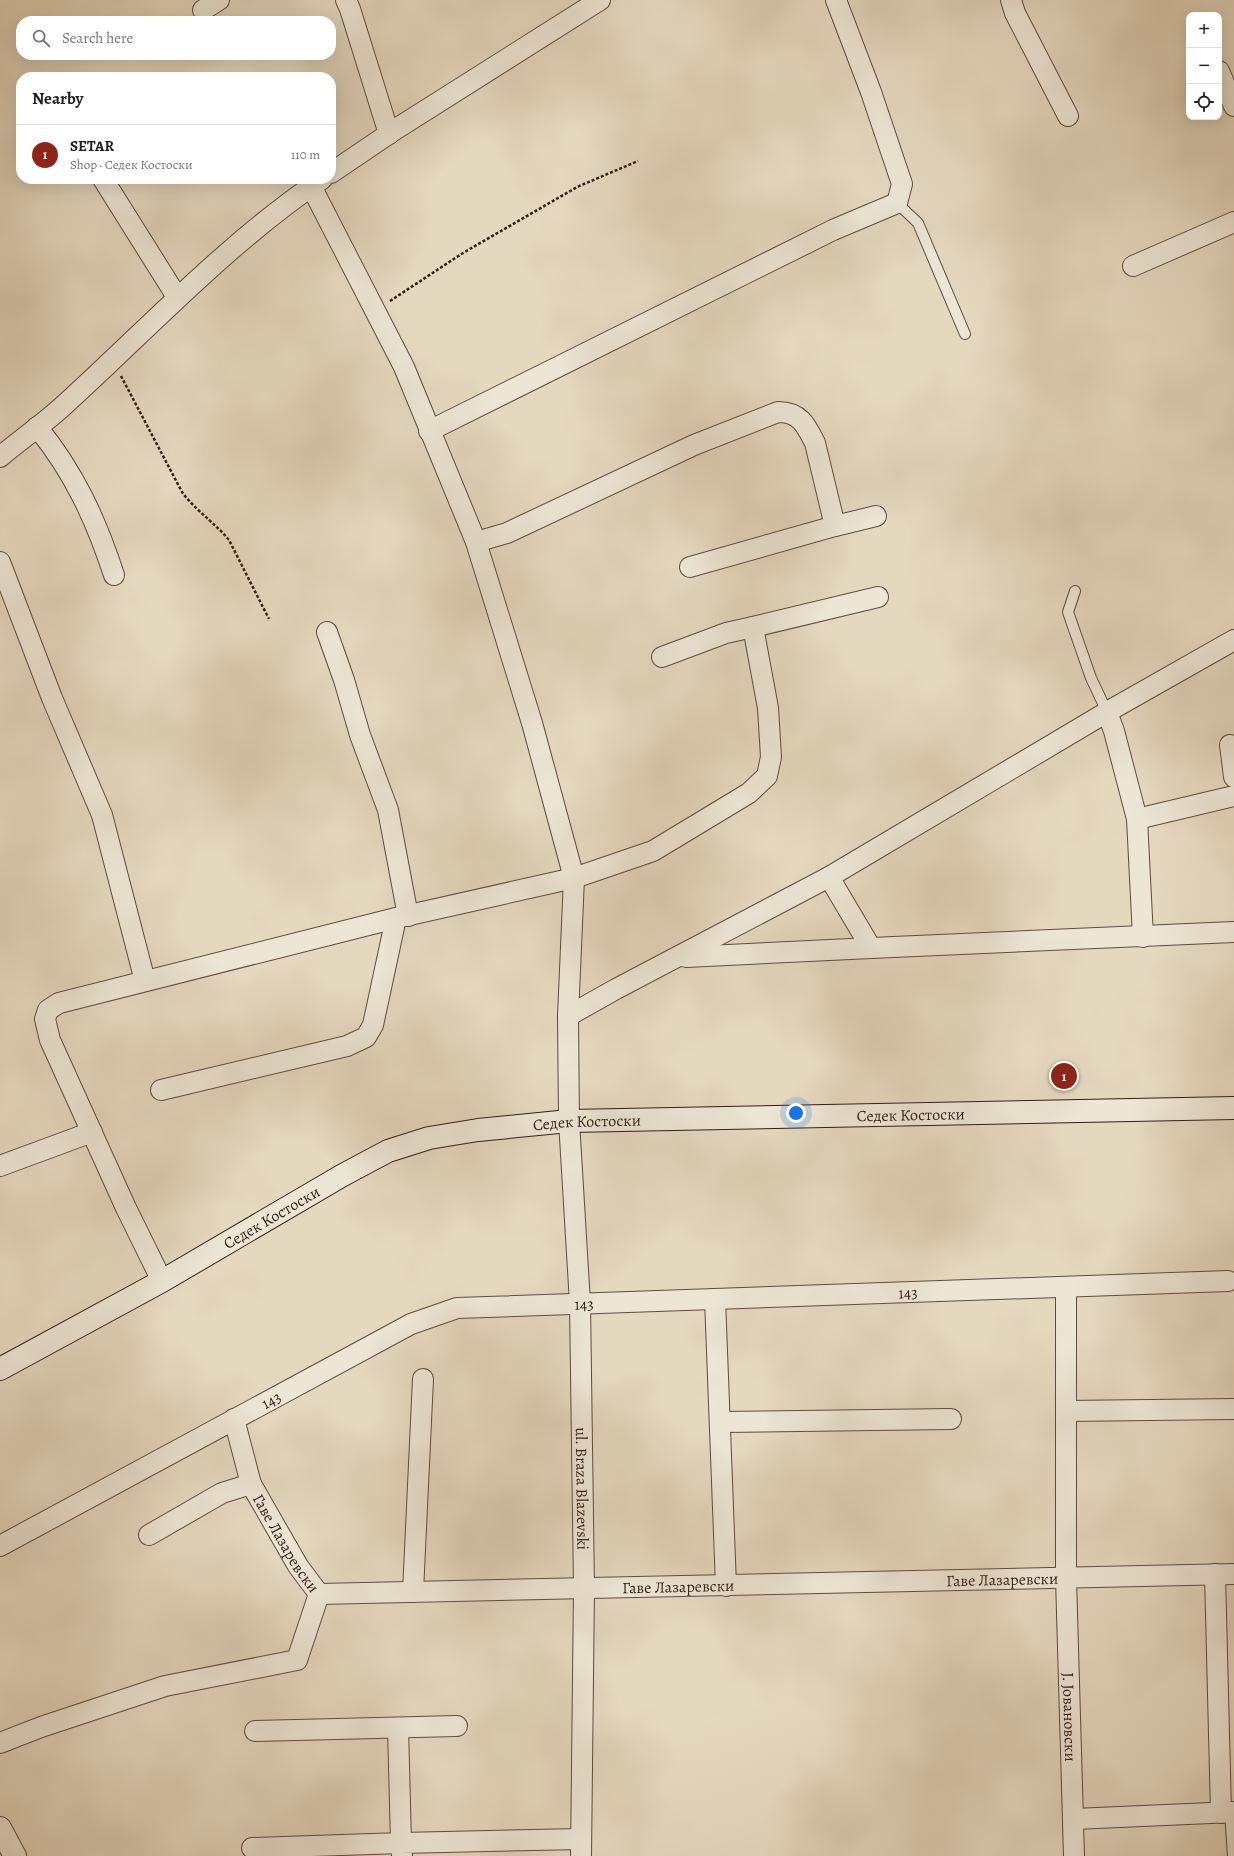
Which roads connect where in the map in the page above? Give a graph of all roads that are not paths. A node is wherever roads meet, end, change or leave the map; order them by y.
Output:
1 (346, 0) edge
2 (600, 0) edge
3 (836, 0) edge
4 (1011, 0) edge
5 (1222, 78) edge
6 (1234, 106) edge
7 (1068, 116) dead end
8 (389, 134) junction
9 (336, 170) edge
10 (106, 184) edge
11 (316, 184) edge
12 (317, 184) edge
13 (897, 203) junction
14 (1234, 222) edge
15 (1133, 266) dead end
16 (177, 297) junction
17 (965, 334) dead end
18 (37, 427) junction
19 (429, 431) junction
20 (0, 457) edge
21 (876, 516) dead end
22 (834, 526) junction
23 (476, 542) junction
24 (0, 562) edge
25 (690, 567) dead end
26 (114, 575) dead end
27 (1075, 591) dead end
28 (878, 597) dead end
29 (753, 627) junction
30 (328, 632) dead end
31 (1234, 640) edge
32 (662, 657) dead end
33 (1107, 712) junction
34 (1230, 745) dead end
35 (1234, 777) edge
36 (1234, 796) edge
37 (1137, 819) junction
38 (829, 877) junction
39 (574, 878) junction
40 (402, 917) junction
41 (734, 927) junction
42 (1234, 932) edge
43 (1143, 937) junction
44 (871, 948) junction
45 (737, 953) junction
46 (677, 958) junction
47 (145, 981) junction
48 (568, 1016) junction
49 (162, 1090) dead end
50 (1234, 1108) edge
51 (569, 1121) junction
52 (92, 1132) junction
53 (0, 1166) edge
54 (162, 1281) junction
55 (1228, 1281) dead end
56 (1066, 1287) junction
57 (715, 1299) junction
58 (580, 1303) junction
59 (0, 1369) edge
60 (423, 1379) dead end
61 (1234, 1409) edge
62 (1066, 1411) junction
63 (951, 1418) dead end
64 (234, 1419) junction
65 (720, 1422) junction
66 (251, 1484) junction
67 (149, 1535) dead end
68 (0, 1546) edge
69 (1225, 1574) edge
70 (1066, 1578) junction
71 (726, 1586) junction
72 (584, 1588) junction
73 (413, 1592) junction
74 (318, 1594) junction
75 (457, 1726) dead end
76 (398, 1728) junction
77 (255, 1731) dead end
78 (0, 1743) edge
79 (1228, 1812) edge
80 (1074, 1819) junction
81 (0, 1828) edge
82 (252, 1848) dead end
83 (581, 1848) edge
84 (401, 1850) edge
85 (16, 1856) edge
86 (1074, 1856) edge
87 (1233, 1856) edge

1 - 8 street
2 - 8 street
3 - 13 street
4 - 7 street
5 - 6 street
8 - 9 street
10 - 16 street
11 - 16 street
12 - 19 street, ul. Braza Blazevski
13 - 17 lane
13 - 19 street
14 - 15 street
16 - 18 street
18 - 20 street
18 - 26 street
19 - 23 street, ul. Braza Blazevski
21 - 22 street
22 - 23 street
22 - 25 street
23 - 39 street, ul. Braza Blazevski
24 - 47 street
27 - 33 lane
28 - 29 street
29 - 32 street
29 - 39 street
30 - 40 street
31 - 33 street
33 - 37 street
33 - 38 street
34 - 35 street
36 - 37 street
37 - 43 street
38 - 41 street
38 - 44 street
39 - 40 street
39 - 48 street, ul. Braza Blazevski
40 - 47 street
40 - 49 street
41 - 45 street
41 - 46 street
42 - 43 street
43 - 44 street
44 - 45 street
45 - 46 street
46 - 48 street
47 - 52 street
48 - 51 street, ul. Braza Blazevski
50 - 51 main road, Седек Костоски
51 - 54 main road, Седек Костоски
51 - 58 street, ul. Braza Blazevski
52 - 53 street
52 - 54 street
54 - 59 main road, Седек Костоски
55 - 56 street, 143
56 - 57 street, 143
56 - 62 street, Ј. Јовановски
57 - 58 street, 143
57 - 65 street
58 - 64 street, 143
58 - 72 street, ul. Braza Blazevski
60 - 73 street
61 - 62 street
62 - 70 street, Ј. Јовановски
63 - 65 street
64 - 66 street, Гаве Лазаревски
64 - 68 street, 143
65 - 71 street
66 - 67 street
66 - 74 street, Гаве Лазаревски
69 - 70 street, Гаве Лазаревски
69 - 79 street
70 - 71 street, Гаве Лазаревски
70 - 80 street, Ј. Јовановски
71 - 72 street, Гаве Лазаревски
72 - 73 street, Гаве Лазаревски
72 - 83 street, ul. Braza Blazevski
73 - 74 street, Гаве Лазаревски
74 - 78 street
75 - 76 street
76 - 77 street
76 - 84 street
79 - 80 street
79 - 87 lane
80 - 86 street, Ј. Јовановски
81 - 85 main road
82 - 84 street
83 - 84 street

